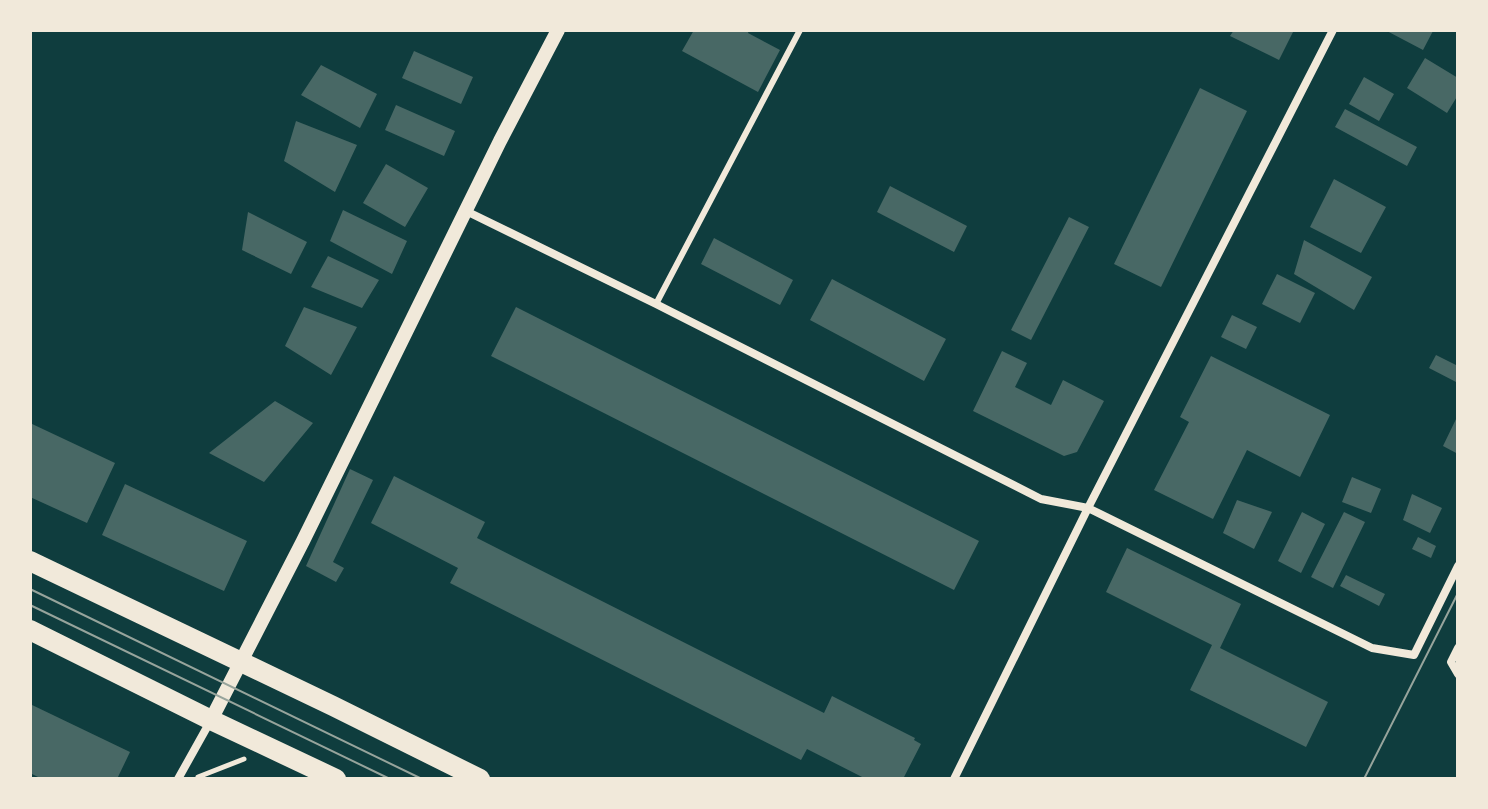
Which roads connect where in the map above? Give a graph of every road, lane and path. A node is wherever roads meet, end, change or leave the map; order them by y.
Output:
1 (558, 30) edge
2 (800, 30) edge
3 (1333, 30) edge
4 (466, 211) junction
5 (656, 304) junction
6 (1088, 508) junction
7 (30, 561) edge
8 (1458, 566) edge
9 (30, 630) edge
10 (1458, 648) edge
11 (241, 663) junction
12 (1458, 674) edge
13 (211, 720) junction
14 (245, 759) dead end
15 (195, 778) edge
16 (178, 779) edge
17 (336, 779) edge
18 (480, 779) edge
19 (954, 779) edge

1 - 4 street
2 - 5 lane
3 - 6 street
4 - 5 street
4 - 11 street
5 - 6 street
6 - 8 street
6 - 19 street
7 - 11 main road
9 - 13 main road
10 - 12 street
11 - 13 street
11 - 18 main road
13 - 16 street
13 - 17 main road
14 - 15 path

